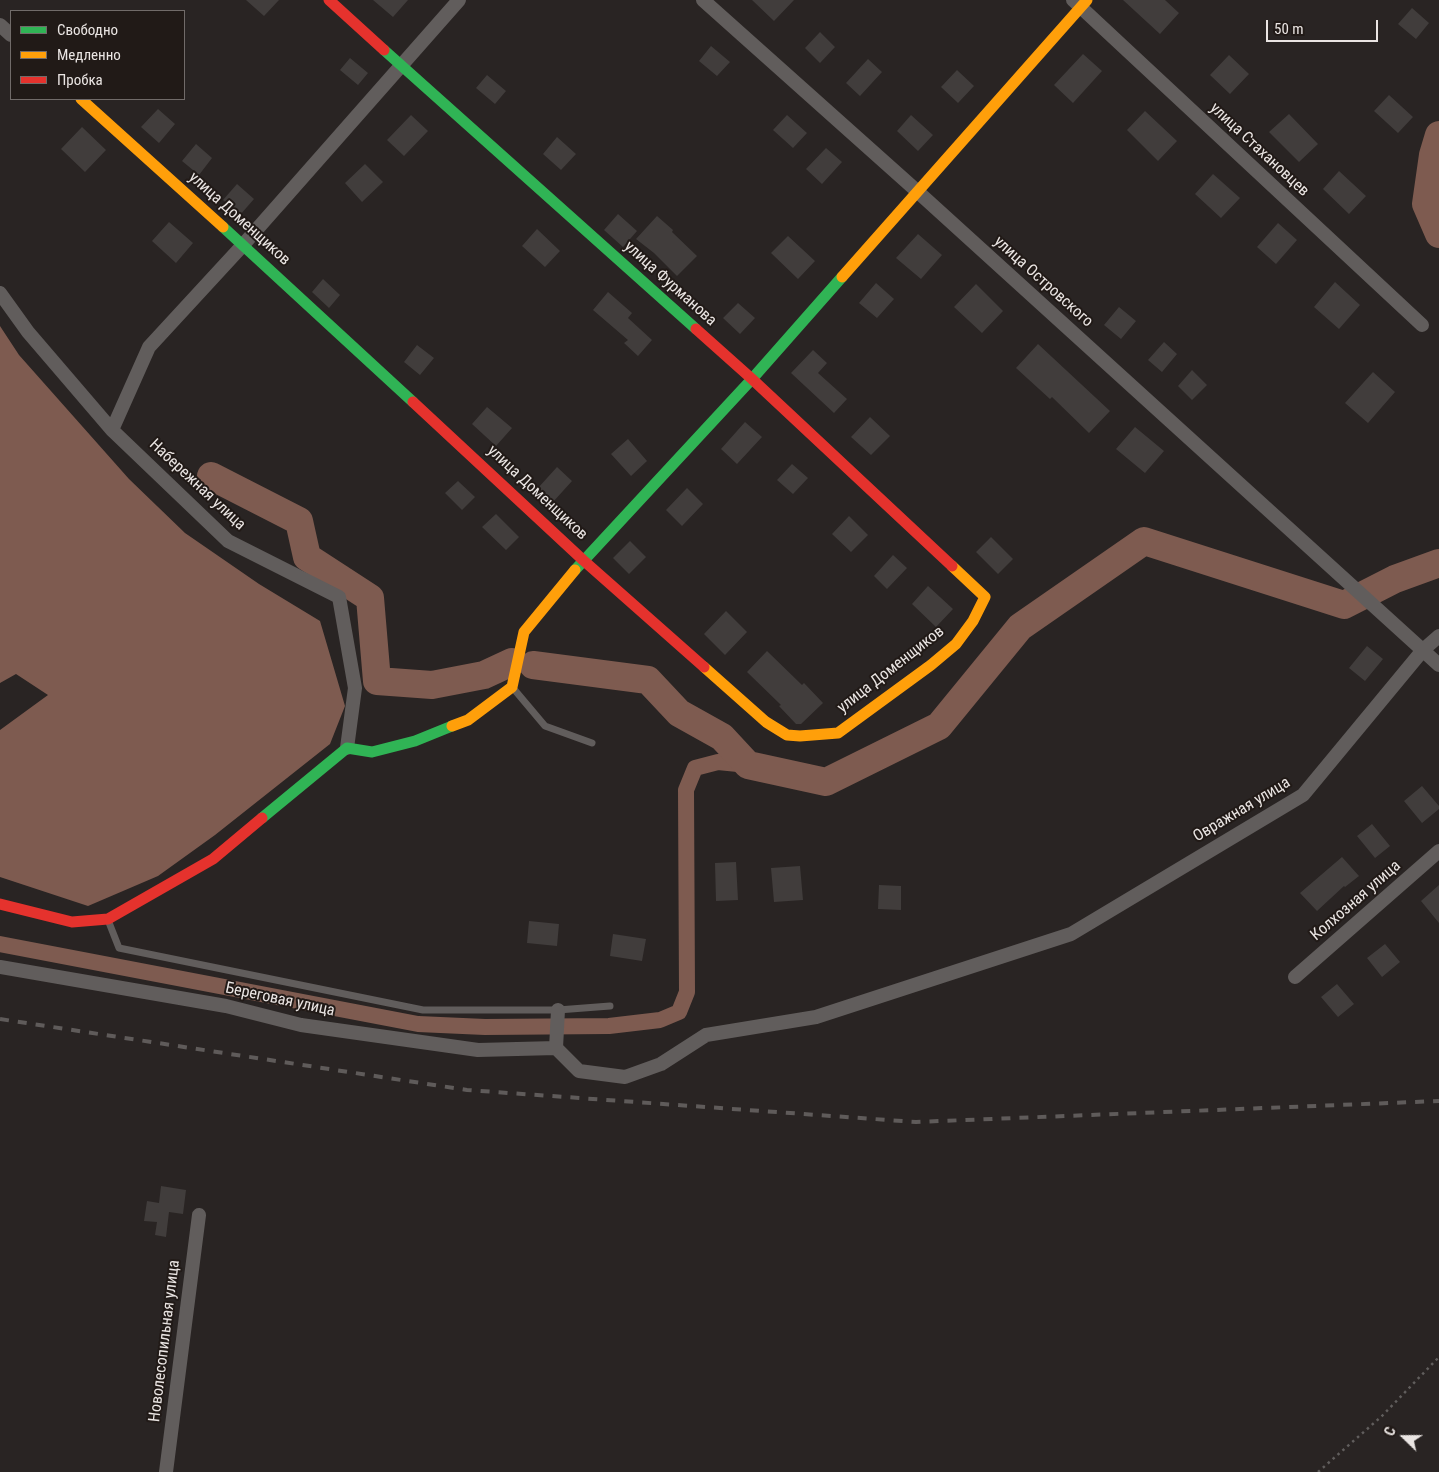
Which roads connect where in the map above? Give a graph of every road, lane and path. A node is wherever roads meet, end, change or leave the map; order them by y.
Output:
1 (328, 0) edge
2 (459, 0) edge
3 (703, 0) edge
4 (1080, 2) edge
5 (0, 25) edge
6 (10, 34) edge
7 (401, 66) junction
8 (82, 100) edge
9 (918, 192) junction
10 (243, 246) junction
11 (0, 293) edge
12 (1422, 325) dead end
13 (752, 379) junction
14 (112, 430) junction
15 (583, 560) junction
16 (985, 597) joint
17 (1439, 636) edge
18 (1423, 650) junction
19 (1439, 665) edge
20 (512, 687) junction
21 (592, 743) dead end
22 (347, 748) junction
23 (1439, 851) edge
24 (0, 904) edge
25 (108, 919) junction
26 (0, 967) edge
27 (1295, 977) dead end
28 (610, 1006) dead end
29 (558, 1010) junction
30 (556, 1048) junction
31 (199, 1215) dead end
32 (1439, 1357) edge
33 (166, 1472) edge
34 (1318, 1472) edge

1 - 7 street, улица Фурманова
2 - 7 street
3 - 9 street, улица Островского
4 - 9 street
4 - 12 street, улица Стахановцев
5 - 6 street
7 - 10 street
7 - 13 street, улица Фурманова
8 - 10 street, улица Доменщиков
9 - 13 street
9 - 18 street, улица Островского
10 - 14 street
10 - 15 street, улица Доменщиков
11 - 14 street, Набережная улица
13 - 15 street
13 - 16 street, улица Фурманова
14 - 22 street, Набережная улица
15 - 16 street, улица Доменщиков
15 - 20 street
17 - 18 street, Овражная улица
18 - 19 street
18 - 30 street, Овражная улица
20 - 21 lane
20 - 22 street
22 - 25 street
23 - 27 street, Колхозная улица
24 - 25 street
25 - 29 lane
26 - 30 street, Береговая улица
28 - 29 lane
29 - 30 street
31 - 33 street, Новолесопильная улица
32 - 34 path

